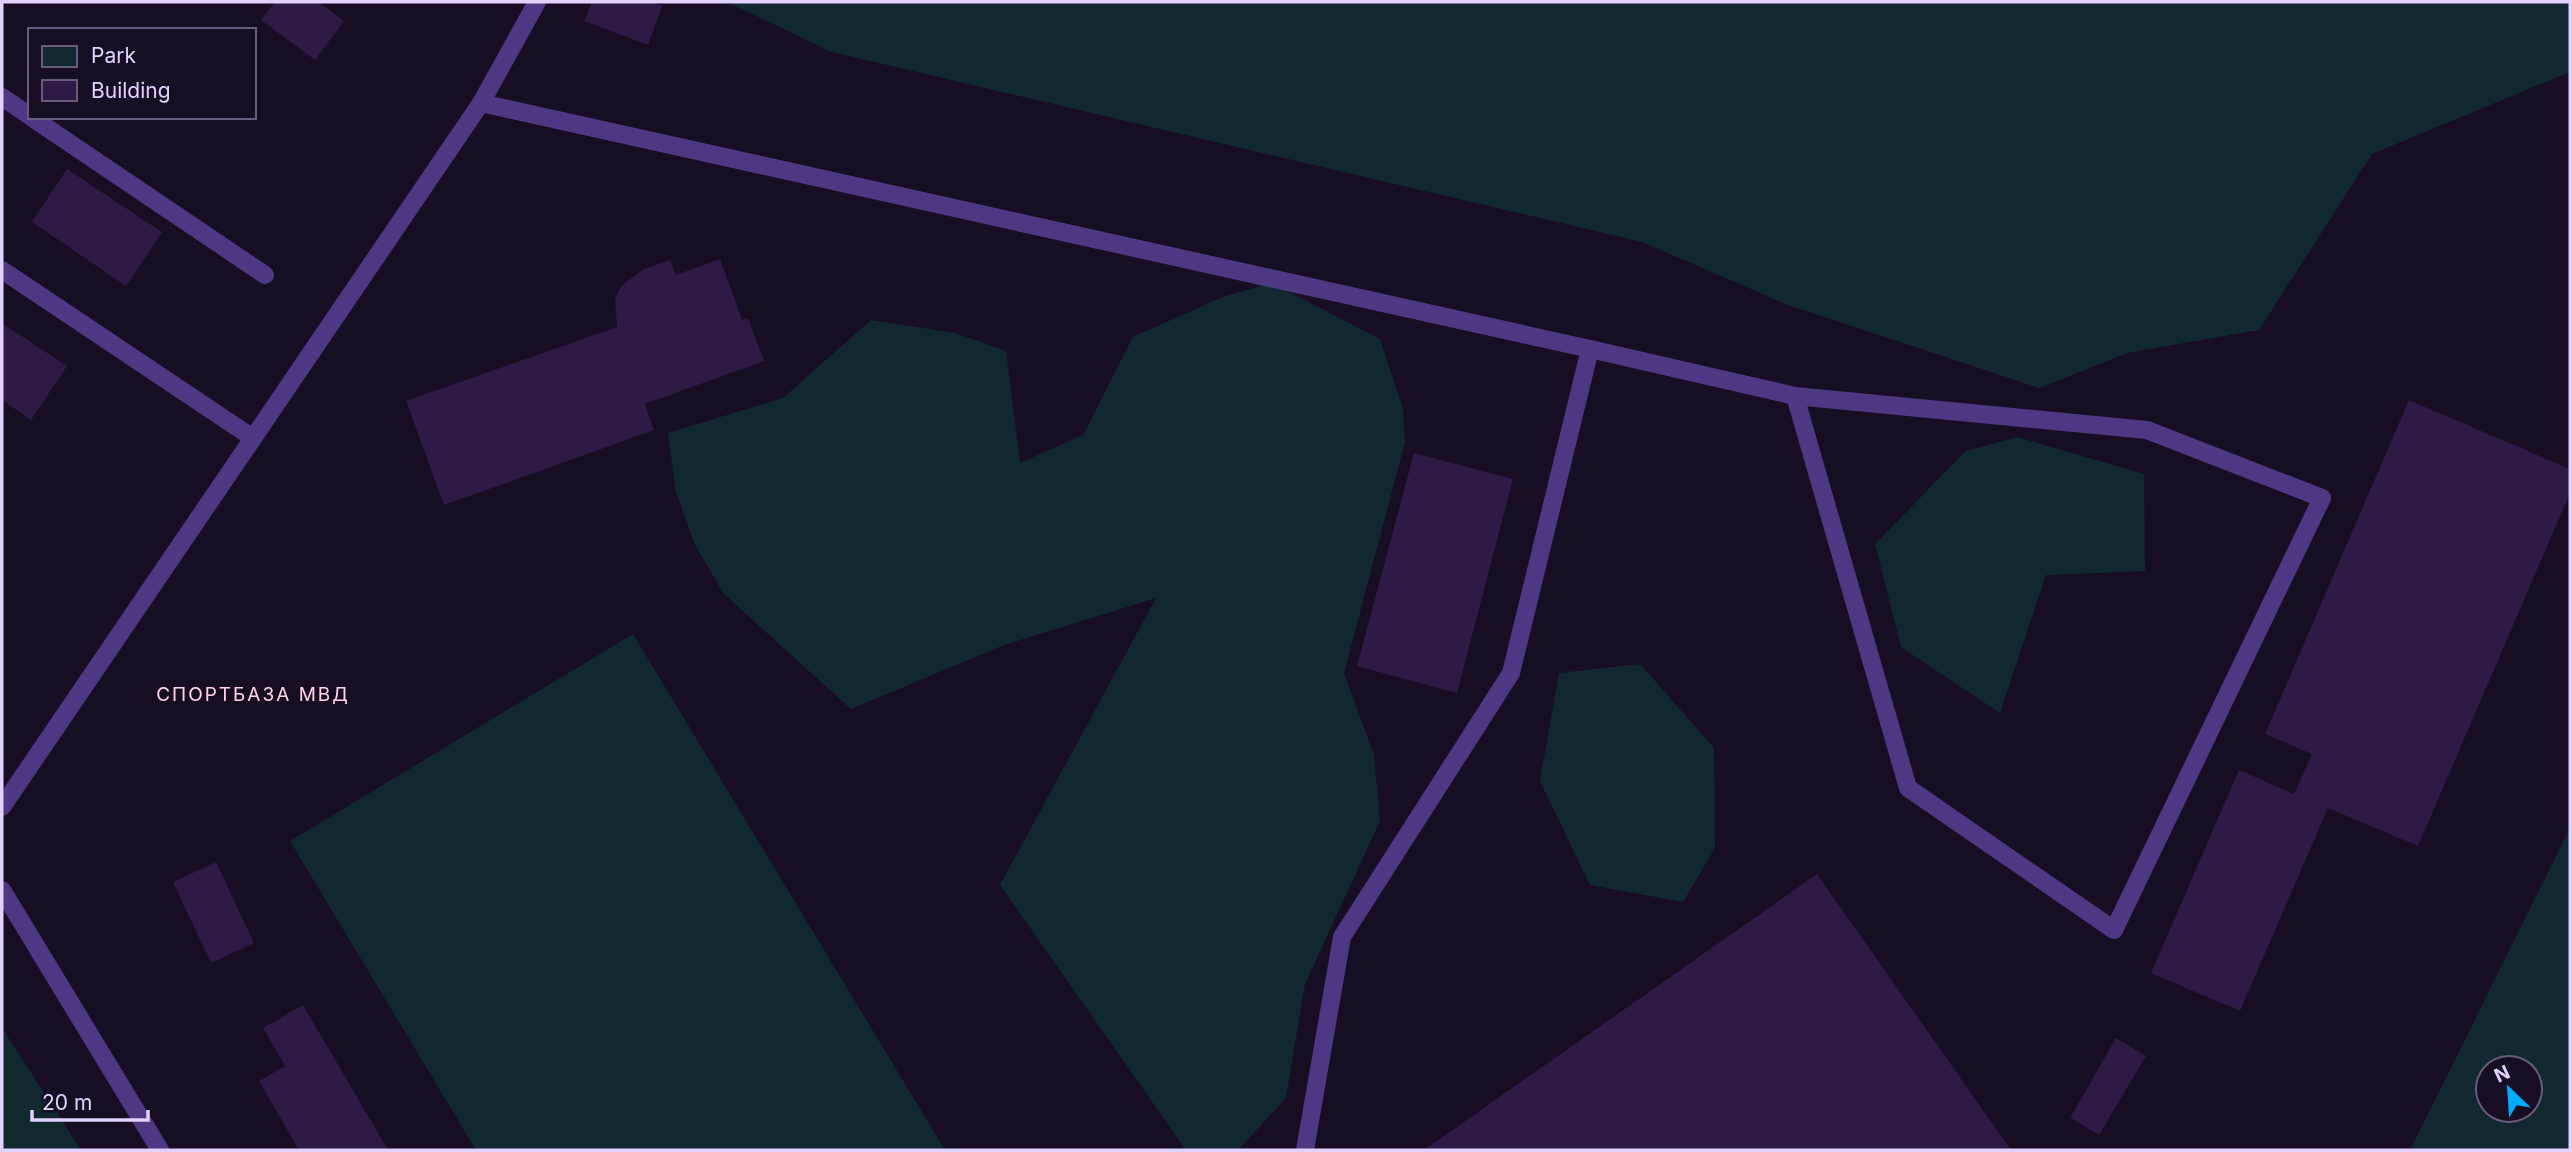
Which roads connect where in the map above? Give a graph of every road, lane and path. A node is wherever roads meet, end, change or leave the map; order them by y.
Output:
1 (537, 2) edge
2 (2, 97) edge
3 (481, 103) junction
4 (28, 116) edge
5 (33, 119) edge
6 (2, 270) edge
7 (265, 275) dead end
8 (1590, 349) junction
9 (1795, 396) junction
10 (253, 439) junction
11 (5, 796) edge
12 (2, 890) edge
13 (160, 1150) edge
14 (1304, 1150) edge

1 - 3 lane
2 - 4 lane
3 - 8 lane
3 - 10 lane
5 - 7 lane
6 - 10 lane
8 - 9 lane
8 - 14 lane
9 - 9 lane
10 - 11 lane
12 - 13 lane

